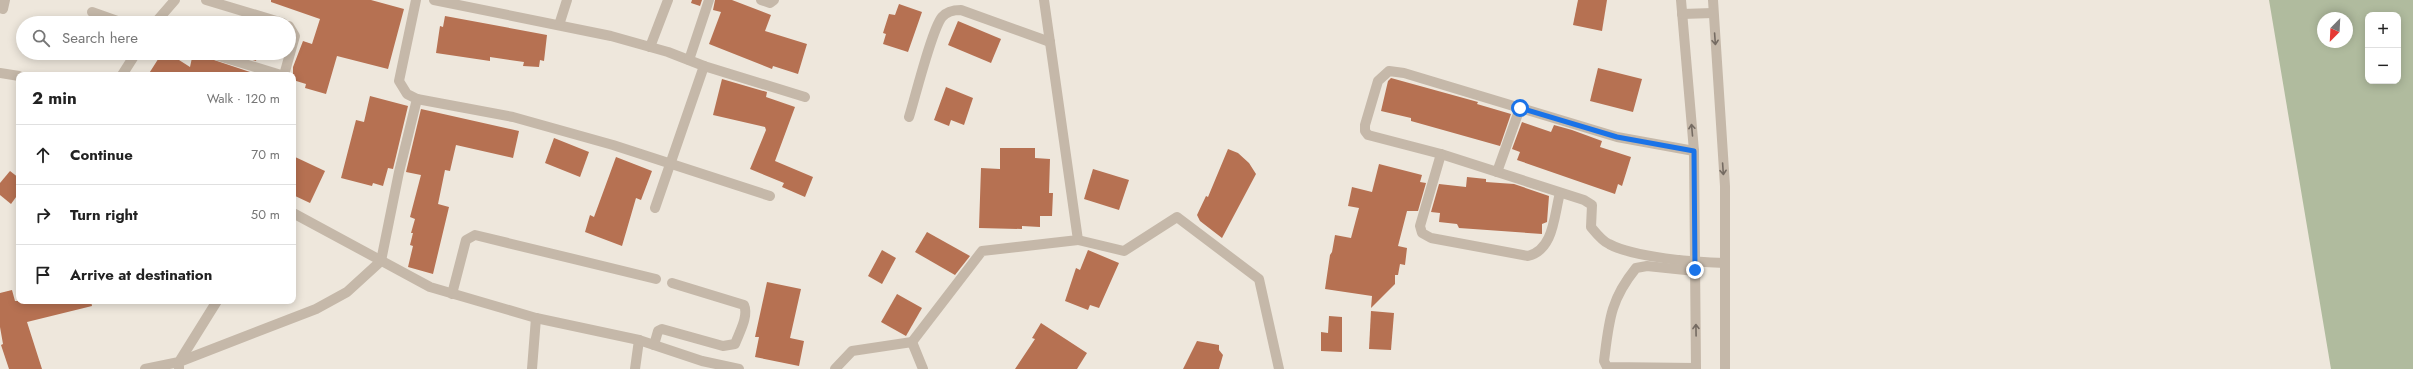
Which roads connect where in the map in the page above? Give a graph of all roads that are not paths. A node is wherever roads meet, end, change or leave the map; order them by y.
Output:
1 (5, 0) edge
2 (174, 0) edge
3 (206, 0) edge
4 (416, 0) edge
5 (434, 0) edge
6 (567, 0) edge
7 (668, 0) edge
8 (709, 0) edge
9 (761, 0) edge
10 (774, 0) edge
11 (1044, 0) edge
12 (1681, 0) edge
13 (1713, 0) edge
14 (446, 2) edge
15 (0, 8) edge
16 (92, 12) dead end
17 (1714, 13) junction
18 (1682, 14) junction
19 (103, 16) edge
20 (161, 16) edge
21 (260, 16) edge
22 (559, 26) junction
23 (1050, 42) junction
24 (650, 47) junction
25 (132, 60) edge
26 (233, 60) edge
27 (288, 60) edge
28 (689, 60) junction
29 (704, 66) junction
30 (124, 72) edge
31 (273, 72) edge
32 (284, 72) edge
33 (0, 73) edge
34 (16, 76) edge
35 (805, 97) dead end
36 (418, 99) junction
37 (1520, 108) junction
38 (909, 117) dead end
39 (1694, 151) junction
40 (1441, 154) junction
41 (669, 164) junction
42 (1497, 172) junction
43 (1560, 192) junction
44 (770, 196) dead end
45 (655, 208) dead end
46 (296, 215) edge
47 (1078, 240) junction
48 (381, 261) junction
49 (1725, 263) junction
50 (1695, 266) junction
51 (656, 279) dead end
52 (672, 283) dead end
53 (452, 294) junction
54 (214, 304) edge
55 (536, 318) junction
56 (639, 340) junction
57 (912, 342) junction
58 (654, 345) junction
59 (179, 366) edge
60 (729, 368) edge
61 (145, 369) edge
62 (532, 369) edge
63 (635, 369) edge
64 (740, 369) edge
65 (835, 369) edge
66 (923, 369) edge
67 (1279, 369) edge
68 (1696, 369) edge
69 (1725, 369) edge

1 - 15 street
2 - 20 street
3 - 21 street
4 - 36 street
5 - 14 street
6 - 22 street
7 - 24 street
8 - 28 street
9 - 10 street
11 - 23 street
12 - 18 street
13 - 17 street
14 - 22 street
16 - 19 street
17 - 18 street
17 -> 49 street
39 -> 18 street
22 - 24 street
23 - 38 street
23 - 47 street
24 - 28 street
25 - 30 street
26 - 31 street
27 - 32 street
28 - 29 street
29 - 35 street
29 - 41 street
33 - 34 street
36 - 41 street
36 - 48 street
37 - 39 street
37 - 40 street
37 - 42 street
39 - 50 street
40 - 42 street
40 - 43 street
41 - 44 street
41 - 45 street
42 - 43 street
43 - 50 street
46 - 48 street
47 - 57 street
47 - 67 street
48 - 53 street
48 - 59 street
49 - 50 street
49 - 69 street
68 -> 50 street
50 - 68 street
51 - 53 street
52 - 58 street
53 - 55 street
54 - 59 street
55 - 56 street
55 - 62 street
56 - 58 street
56 - 63 street
57 - 65 street
57 - 66 street
58 - 60 street
59 - 61 street
60 - 64 street

